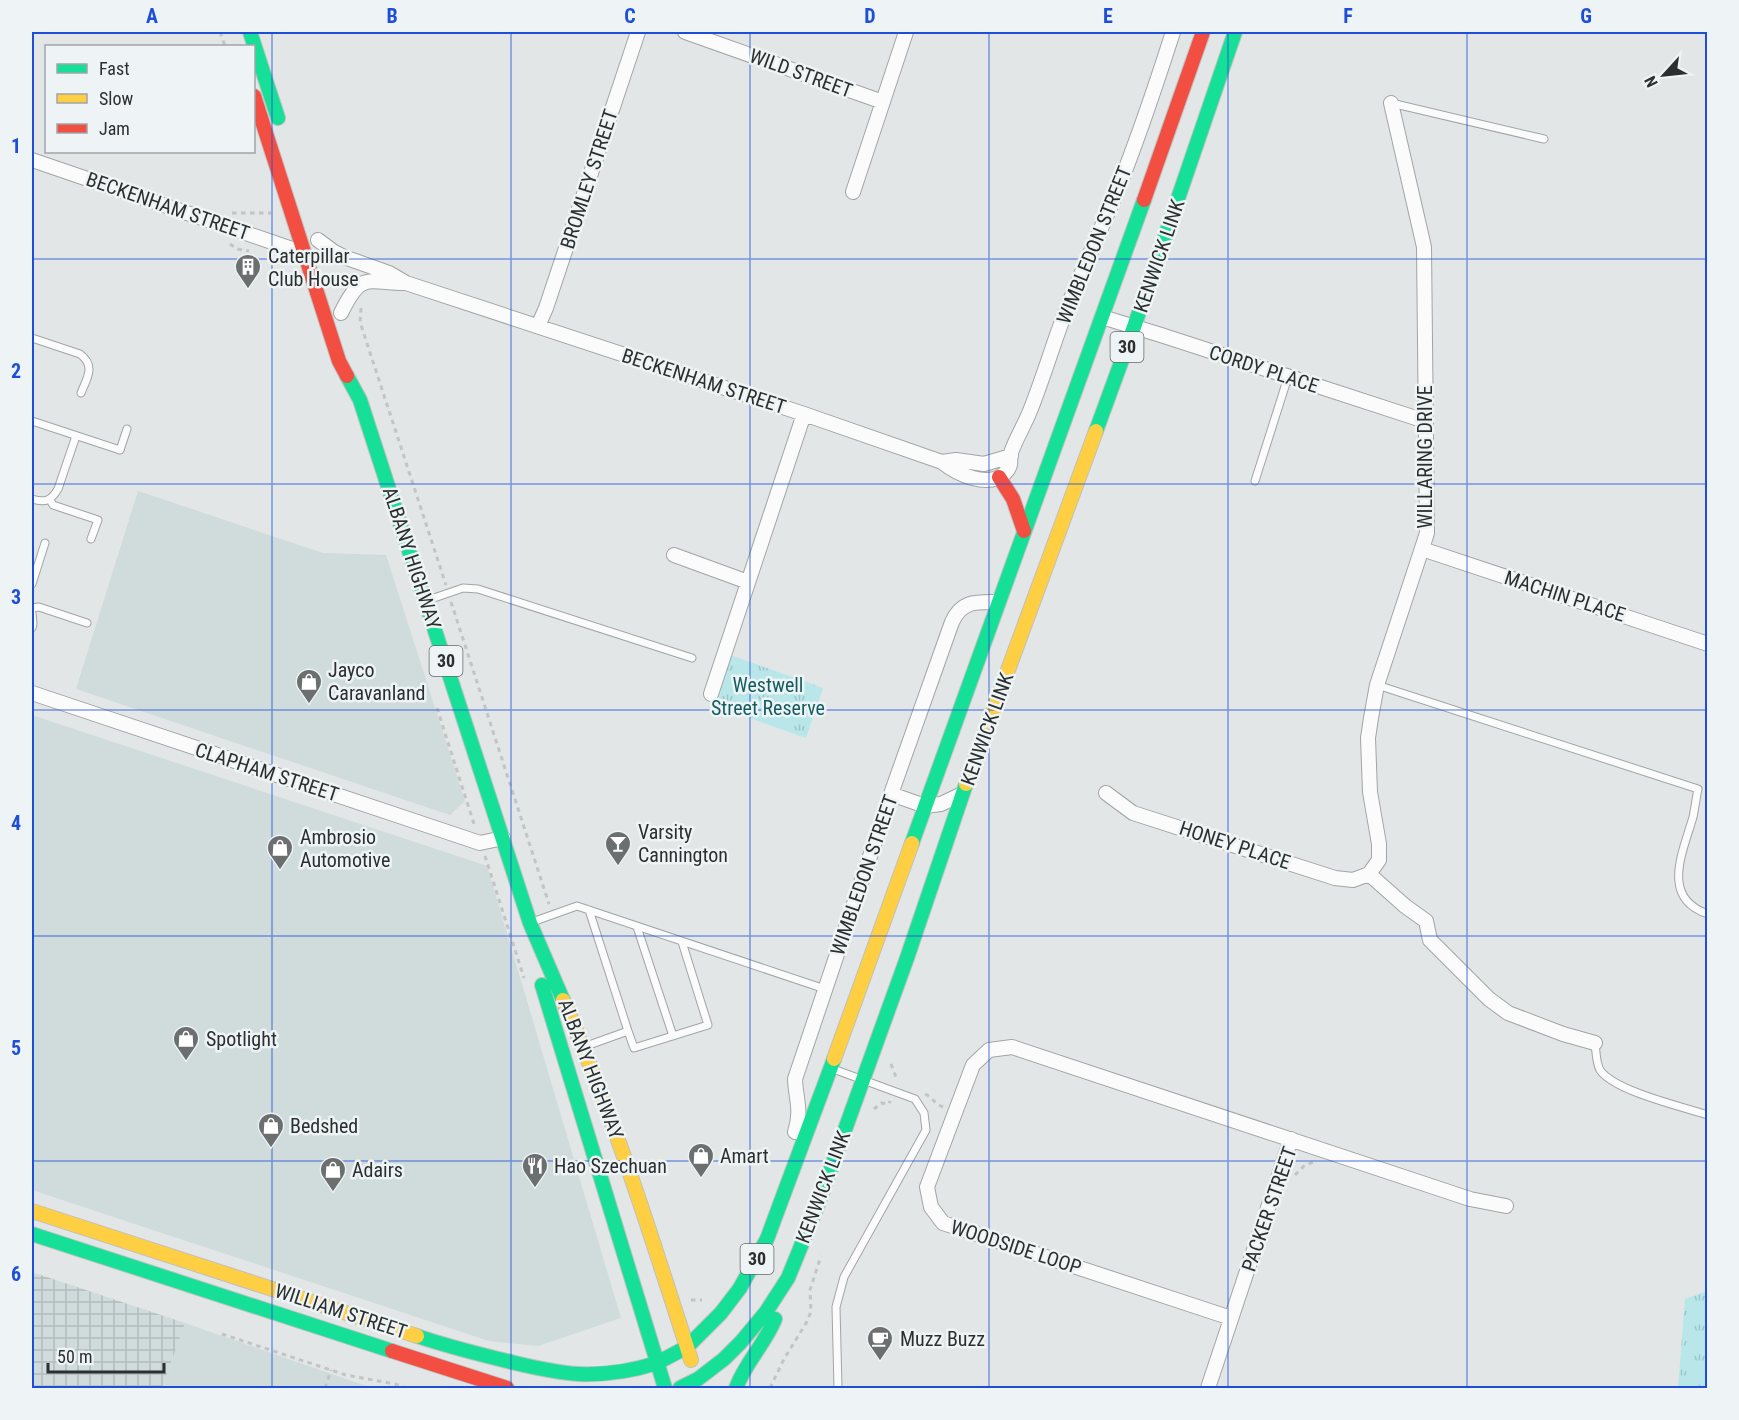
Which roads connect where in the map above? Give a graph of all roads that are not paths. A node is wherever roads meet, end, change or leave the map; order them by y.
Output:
1 (638, 32) edge
2 (685, 32) edge
3 (906, 32) edge
4 (1173, 32) edge
5 (1203, 32) edge
6 (1235, 32) edge
7 (255, 47) edge
8 (255, 99) edge
9 (883, 102) junction
10 (1391, 103) joint
11 (282, 130) dead end
12 (1544, 140) dead end
13 (32, 160) edge
14 (853, 192) dead end
15 (316, 235) joint
16 (304, 253) junction
17 (325, 261) dead end
18 (406, 283) junction
19 (335, 292) dead end
20 (1102, 317) junction
21 (343, 318) joint
22 (538, 326) junction
23 (1134, 327) junction
24 (32, 338) edge
25 (357, 367) dead end
26 (1288, 377) junction
27 (81, 393) dead end
28 (360, 400) junction
29 (804, 414) junction
30 (32, 421) edge
31 (1425, 421) junction
32 (127, 429) dead end
33 (76, 436) junction
34 (1011, 456) junction
35 (942, 462) junction
36 (999, 477) junction
37 (1255, 481) dead end
38 (32, 499) edge
39 (50, 500) junction
40 (1024, 531) junction
41 (91, 539) dead end
42 (45, 543) dead end
43 (1422, 549) junction
44 (674, 555) dead end
45 (748, 582) junction
46 (32, 584) edge
47 (426, 600) junction
48 (998, 602) junction
49 (32, 608) edge
50 (32, 613) edge
51 (87, 623) dead end
52 (32, 628) edge
53 (1707, 644) edge
54 (692, 658) dead end
55 (1377, 685) junction
56 (32, 693) edge
57 (711, 694) dead end
58 (963, 793) junction
59 (1106, 793) dead end
60 (891, 794) junction
61 (925, 806) junction
62 (502, 838) junction
63 (1369, 874) junction
64 (589, 910) junction
65 (1707, 914) edge
66 (530, 923) junction
67 (637, 927) junction
68 (682, 942) junction
69 (825, 989) junction
70 (628, 1031) junction
71 (673, 1036) junction
72 (1594, 1042) joint
73 (584, 1047) junction
74 (830, 1069) junction
75 (863, 1079) junction
76 (1707, 1115) edge
77 (1291, 1139) junction
78 (788, 1184) junction
79 (1506, 1206) dead end
80 (32, 1211) edge
81 (32, 1234) edge
82 (788, 1278) junction
83 (1231, 1318) junction
84 (687, 1347) junction
85 (657, 1363) junction
86 (699, 1384) edge
87 (507, 1389) edge
88 (665, 1389) edge
89 (680, 1389) edge
90 (736, 1389) edge
91 (838, 1389) edge
92 (1208, 1389) edge

1 - 22 street, BROMLEY STREET
2 - 9 street, WILD STREET
3 - 9 street
4 - 34 street, WIMBLEDON STREET
5 - 20 main road, KENWICK LINK / 30
6 - 23 main road, KENWICK LINK / 30
7 - 11 main road
8 - 16 main road, ALBANY HIGHWAY / 30
9 - 14 street
10 - 12 lane
10 - 31 street, WILLARING DRIVE
13 - 16 street, BECKENHAM STREET
15 - 17 main road
15 - 18 street, BECKENHAM STREET
16 - 28 main road, ALBANY HIGHWAY / 30
18 - 21 street, BECKENHAM STREET
18 - 22 street, BECKENHAM STREET
19 - 21 main road
20 - 23 street, CORDY PLACE
20 - 40 main road, KENWICK LINK / 30
22 - 29 street, BECKENHAM STREET
23 - 26 street, CORDY PLACE
23 - 58 main road, KENWICK LINK / 30
24 - 27 lane
25 - 28 main road, ALBANY HIGHWAY / 30
26 - 31 street, CORDY PLACE
26 - 37 lane
28 - 47 main road, ALBANY HIGHWAY / 30
29 - 35 street, BECKENHAM STREET
29 - 45 street
30 - 33 lane
31 - 43 street, WILLARING DRIVE
32 - 33 lane
33 - 39 lane
34 - 35 street
34 - 36 street, WIMBLEDON STREET
35 - 36 street, BECKENHAM STREET
36 - 40 main road
38 - 39 lane
39 - 41 lane
40 - 48 main road, KENWICK LINK / 30
42 - 46 lane
43 - 53 street, MACHIN PLACE
43 - 55 street, WILLARING DRIVE
44 - 45 street
45 - 57 street
47 - 54 lane
47 - 62 main road, ALBANY HIGHWAY / 30
48 - 60 street, WIMBLEDON STREET
48 - 61 main road, KENWICK LINK / 30
49 - 51 lane
50 - 52 lane
55 - 63 street, WILLARING DRIVE
55 - 65 lane
56 - 62 street, CLAPHAM STREET
58 - 61 street
58 - 75 main road, KENWICK LINK / 30
59 - 63 street, HONEY PLACE
60 - 61 street
60 - 69 street, WIMBLEDON STREET
61 - 74 main road, KENWICK LINK / 30
62 - 66 main road, ALBANY HIGHWAY / 30
63 - 72 street
64 - 66 lane
64 - 67 lane
64 - 70 lane
66 - 73 main road, ALBANY HIGHWAY / 30
66 - 85 main road, ALBANY HIGHWAY / 30
67 - 68 lane
67 - 71 lane
68 - 69 lane
68 - 71 lane
69 - 78 street, WIMBLEDON STREET
70 - 71 lane
70 - 73 lane
72 - 76 lane
73 - 84 main road, ALBANY HIGHWAY / 30
74 - 75 lane
74 - 78 main road, KENWICK LINK / 30
75 - 82 main road, KENWICK LINK / 30
75 - 91 lane
77 - 79 street, PACKER STREET
77 - 83 street, PACKER STREET
77 - 83 street, WOODSIDE LOOP
78 - 84 main road, KENWICK LINK / 30
80 - 85 main road, WILLIAM STREET
81 - 87 main road, WILLIAM STREET
82 - 86 main road, KENWICK LINK / 30
82 - 90 main road
83 - 92 street, PACKER STREET
84 - 85 main road, KENWICK LINK / 30
84 - 86 main road, ALBANY HIGHWAY / 30
85 - 88 main road, ALBANY HIGHWAY / 30
86 - 89 main road, KENWICK LINK / 30

